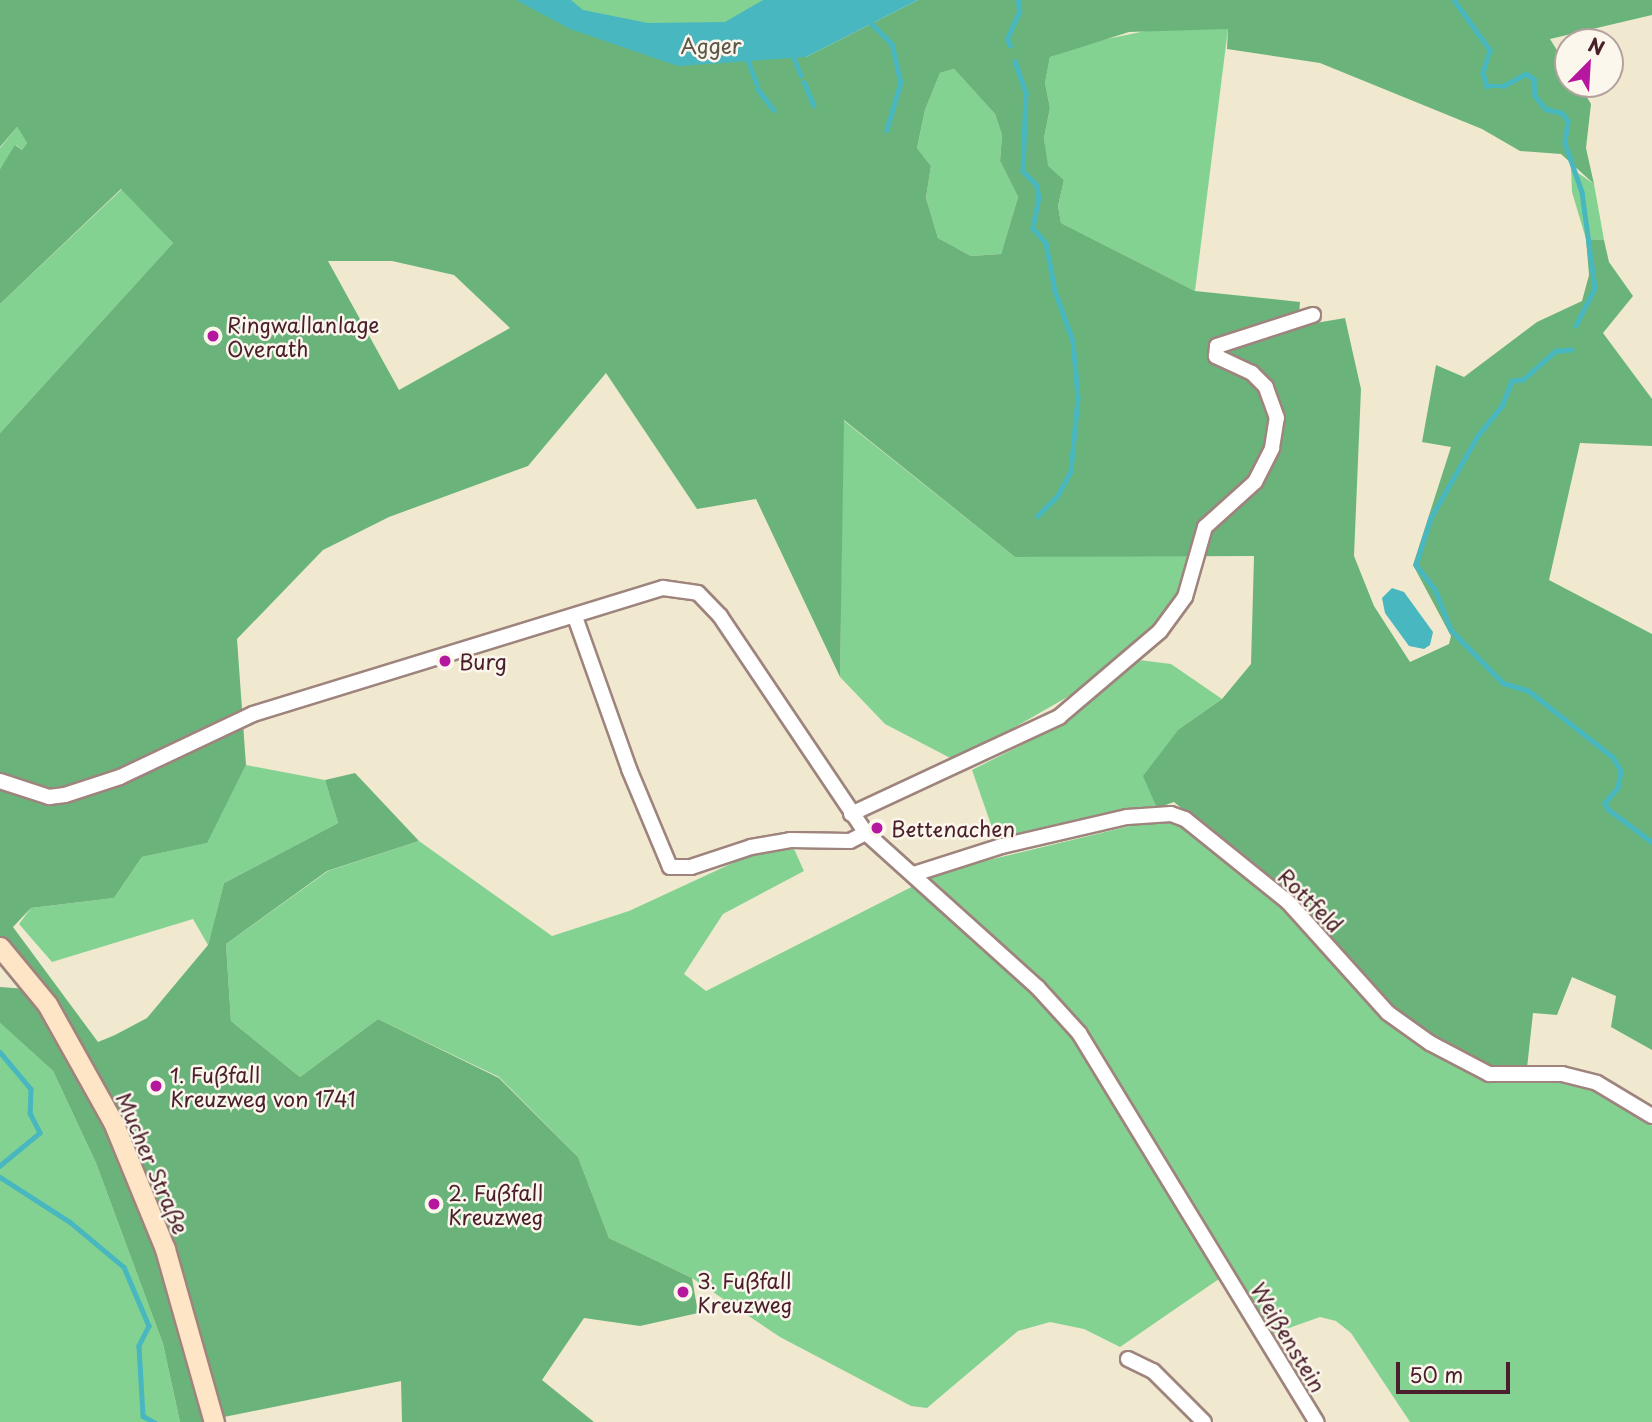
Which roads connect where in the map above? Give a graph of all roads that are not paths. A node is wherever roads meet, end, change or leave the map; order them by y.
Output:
1 (1314, 315) dead end
2 (575, 617) junction
3 (0, 781) edge
4 (851, 814) junction
5 (866, 833) junction
6 (914, 874) junction
7 (0, 947) edge
8 (1652, 1116) edge
9 (1128, 1359) dead end
10 (214, 1422) edge
11 (1204, 1422) edge
12 (1316, 1422) edge

1 - 4 street
2 - 3 street
2 - 4 street
2 - 5 street
4 - 5 street
5 - 6 street
6 - 8 street, Rottfeld
6 - 12 street, Weißenstein
7 - 10 main road, Mucher Straße
9 - 11 street

